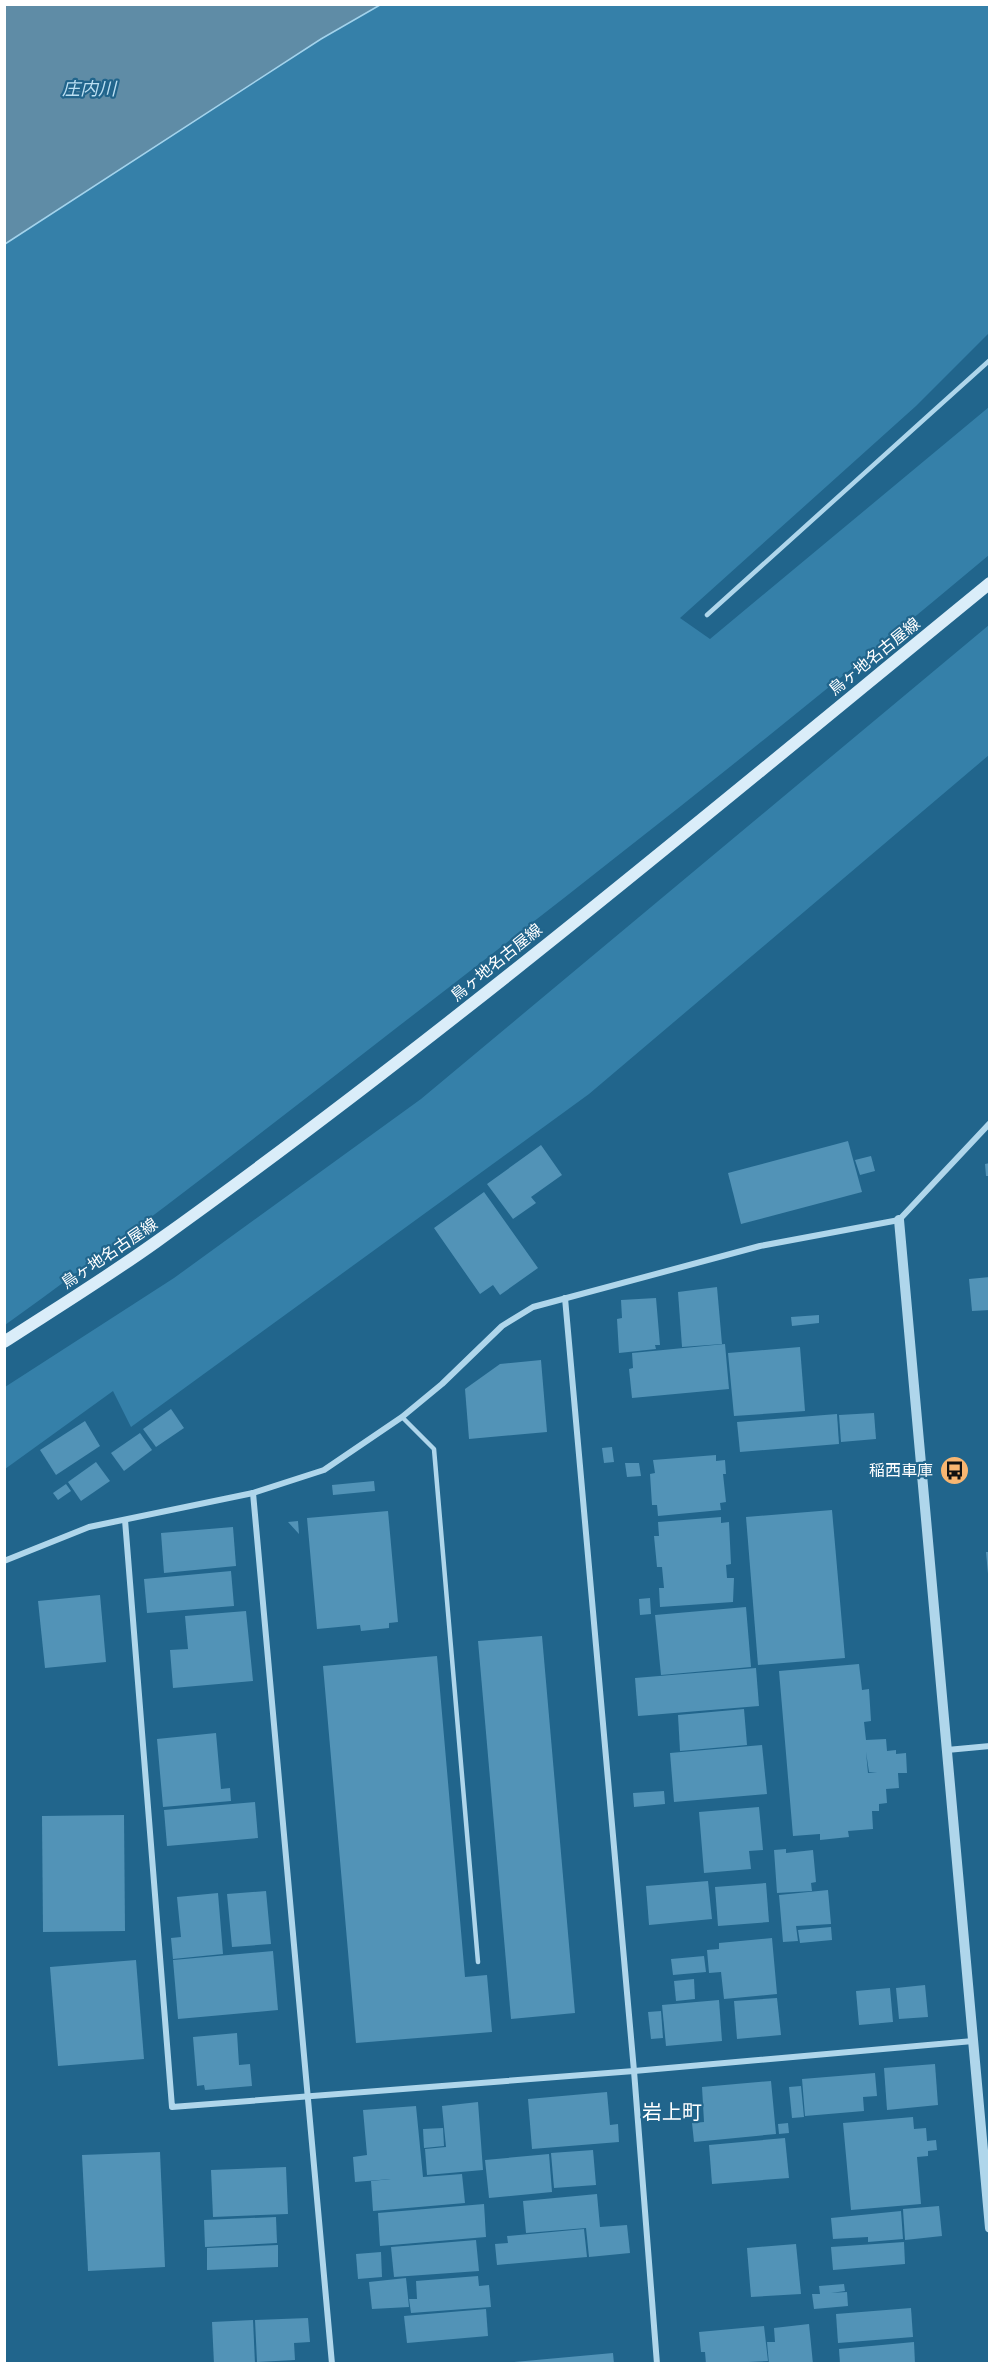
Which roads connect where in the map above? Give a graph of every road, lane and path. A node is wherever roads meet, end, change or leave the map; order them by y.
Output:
1 (990, 360) edge
2 (990, 583) edge
3 (707, 615) dead end
4 (989, 1124) edge
5 (899, 1220) junction
6 (565, 1298) junction
7 (4, 1342) edge
8 (402, 1417) junction
9 (253, 1493) junction
10 (125, 1520) junction
11 (4, 1562) edge
12 (990, 1746) edge
13 (946, 1750) junction
14 (478, 1962) dead end
15 (973, 2041) junction
16 (634, 2071) junction
17 (308, 2096) junction
18 (990, 2228) edge
19 (332, 2364) edge
20 (657, 2364) edge

1 - 3 lane
2 - 7 main road, 鳥ヶ地名古屋線
4 - 5 street
5 - 6 street
5 - 13 street
6 - 8 street
6 - 16 street
8 - 9 street
8 - 14 lane
9 - 10 street
9 - 17 street
10 - 11 street
10 - 17 street
12 - 13 street
13 - 15 street
15 - 16 street
15 - 18 street
16 - 17 street
16 - 20 street
17 - 19 street

